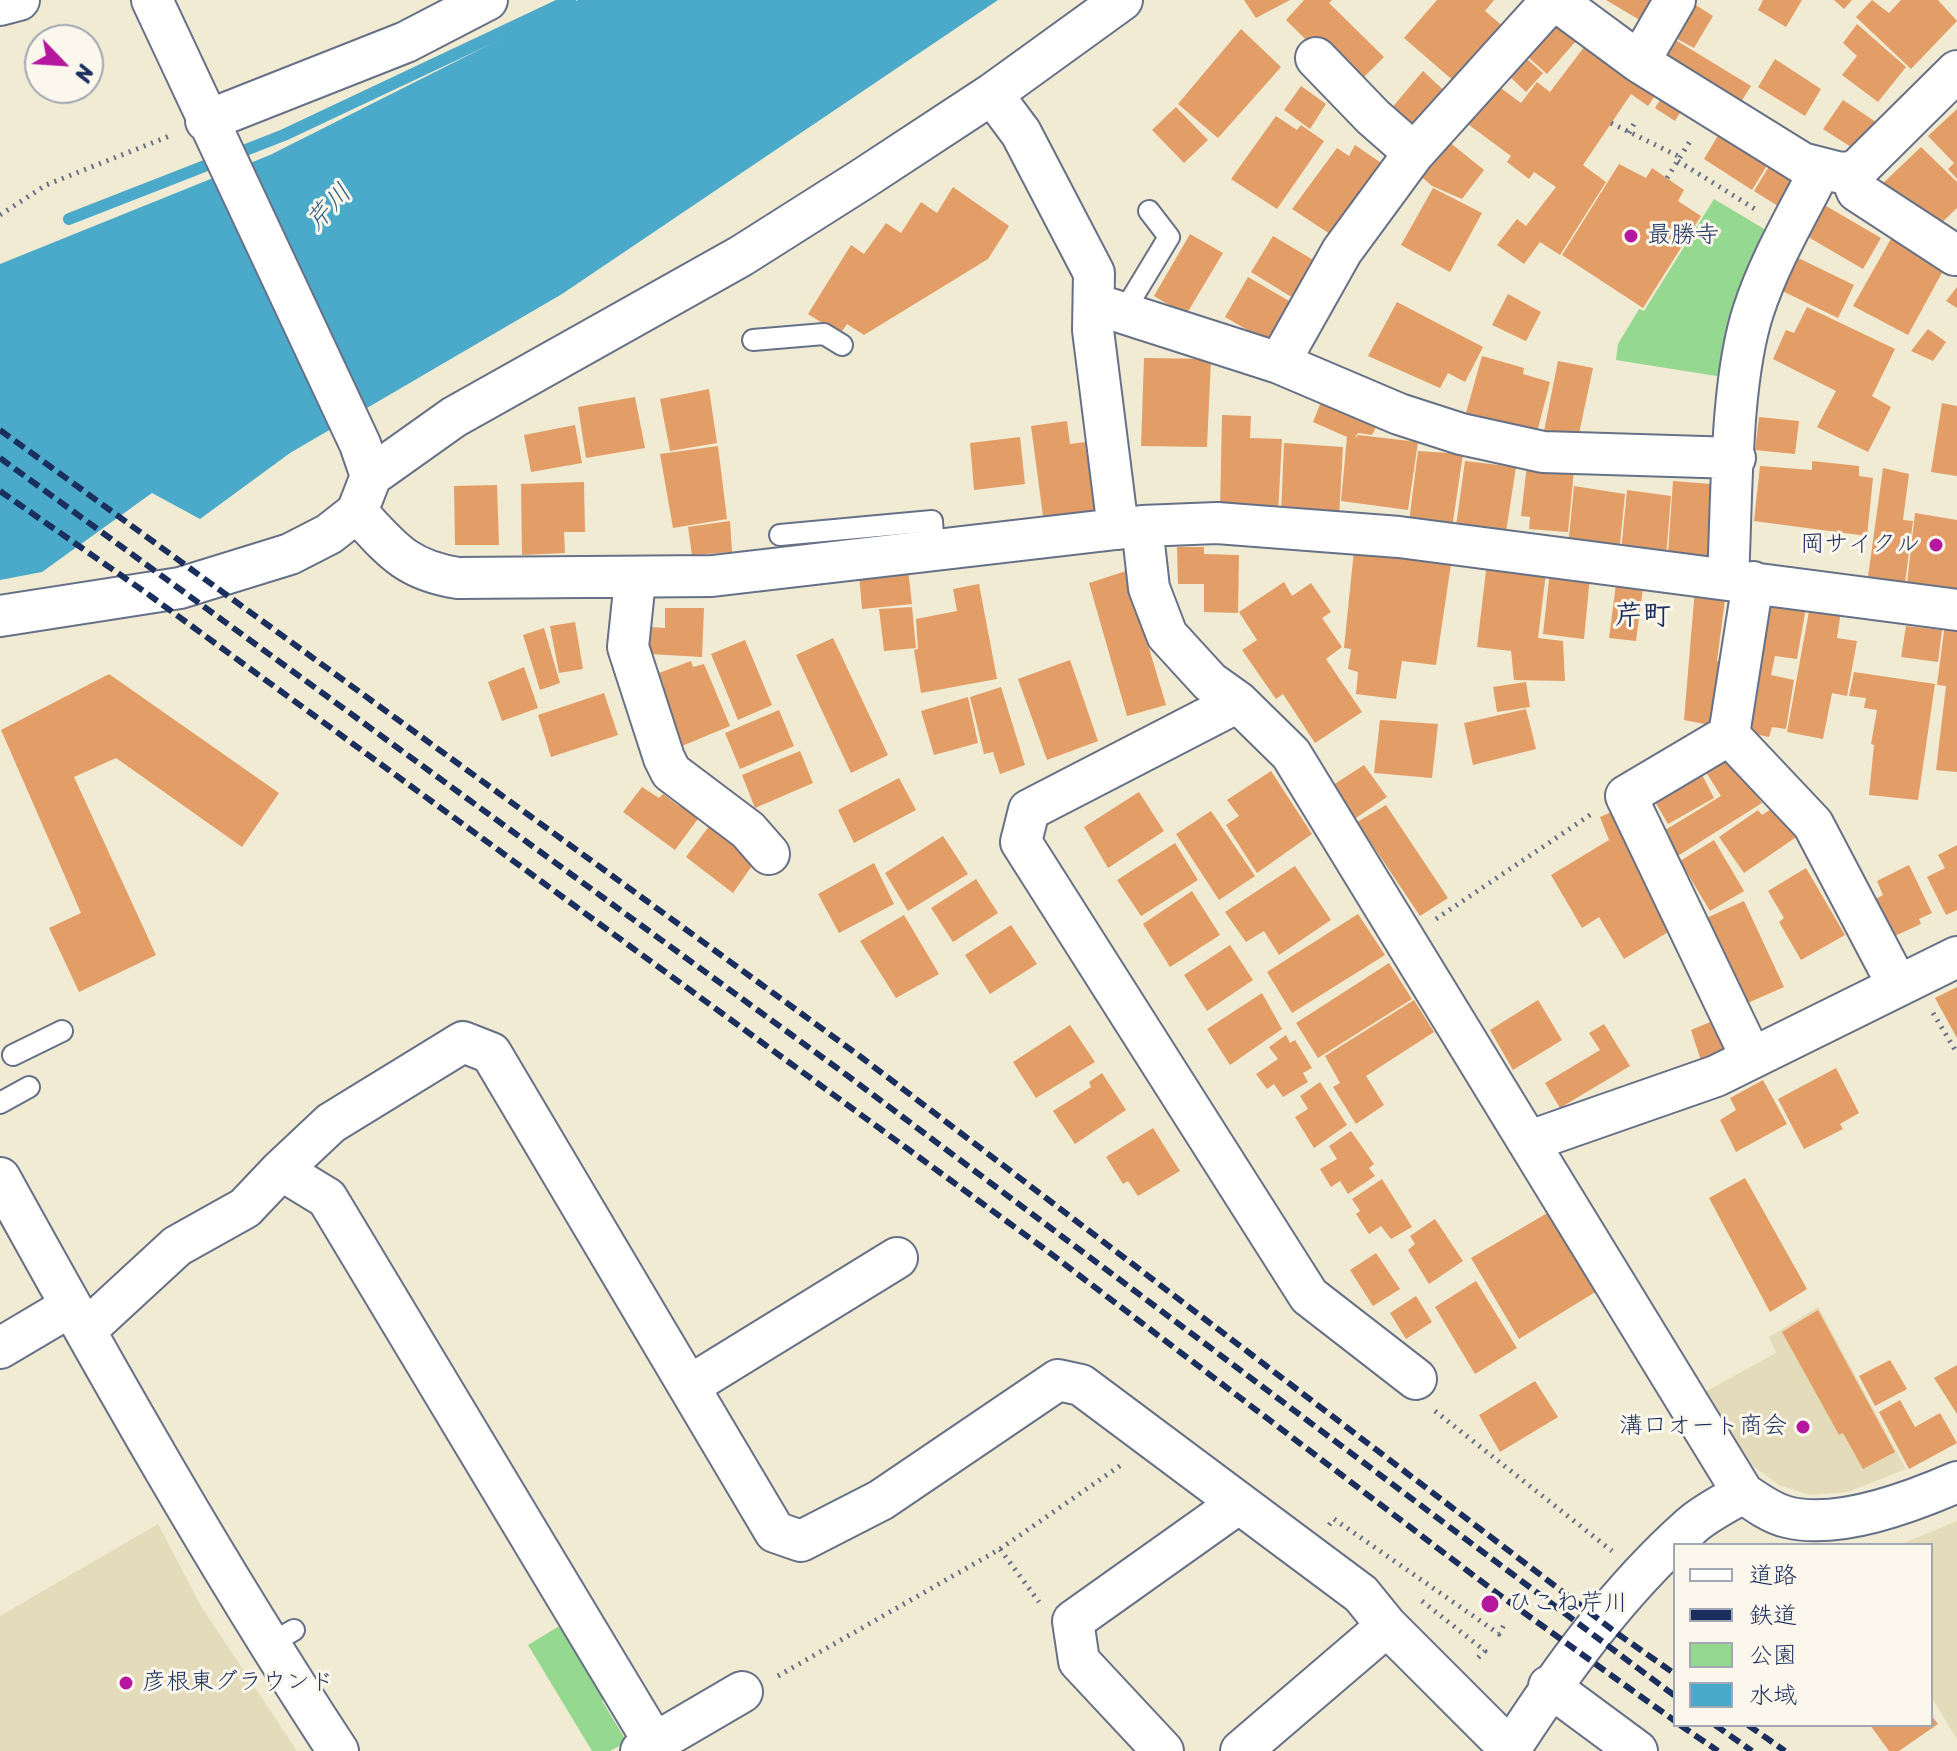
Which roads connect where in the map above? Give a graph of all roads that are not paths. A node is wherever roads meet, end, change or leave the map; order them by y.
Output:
1 (19, 0) edge
2 (152, 0) edge
3 (487, 0) edge
4 (1122, 0) edge
5 (1554, 0) edge
6 (1675, 0) edge
7 (0, 5) edge
8 (1316, 58) dead end
9 (1639, 62) junction
10 (1957, 71) edge
11 (992, 94) junction
12 (213, 135) junction
13 (1414, 153) junction
14 (1835, 170) junction
15 (1149, 211) dead end
16 (1955, 255) dead end
17 (1100, 325) junction
18 (753, 340) dead end
19 (842, 345) dead end
20 (1279, 363) junction
21 (1735, 458) junction
22 (363, 477) junction
23 (1130, 528) junction
24 (780, 535) dead end
25 (934, 550) junction
26 (635, 580) junction
27 (1740, 580) junction
28 (1957, 610) edge
29 (0, 616) edge
30 (1238, 702) junction
31 (1729, 735) junction
32 (769, 854) dead end
33 (1957, 957) edge
34 (1898, 986) junction
35 (62, 1031) dead end
36 (13, 1055) dead end
37 (1751, 1057) junction
38 (29, 1087) dead end
39 (0, 1103) edge
40 (1530, 1141) junction
41 (281, 1170) junction
42 (0, 1178) edge
43 (897, 1258) dead end
44 (79, 1318) junction
45 (9, 1335) edge
46 (1416, 1379) road end
47 (689, 1386) junction
48 (1957, 1482) edge
49 (1743, 1493) junction
50 (1239, 1503) junction
51 (1673, 1543) edge
52 (1673, 1543) edge
53 (1387, 1626) junction
54 (1549, 1686) junction
55 (755, 1687) road end
56 (648, 1748) edge
57 (1510, 1750) edge
58 (338, 1751) edge
59 (1163, 1751) edge
60 (1241, 1751) edge
61 (1637, 1751) edge

1 - 7 street
2 - 12 street
3 - 12 street
4 - 11 street
5 - 9 street
5 - 13 street
6 - 9 street
8 - 13 street
9 - 14 street
10 - 14 street
11 - 17 street
11 - 22 street
12 - 22 street
13 - 20 street
14 - 16 street
14 - 21 street
15 - 17 lane
17 - 20 street
17 - 23 street
18 - 19 lane
20 - 21 street
21 - 27 street
22 - 26 street
22 - 29 street
23 - 25 street
23 - 27 street
23 - 30 street
24 - 25 lane
25 - 26 street
26 - 32 street
27 - 28 street
27 - 31 street
30 - 40 street
30 - 46 street
31 - 34 street
31 - 37 street
33 - 34 street
34 - 37 street
35 - 36 lane
37 - 40 street
38 - 39 lane
40 - 49 street
41 - 44 street
41 - 47 street
41 - 56 street
42 - 44 street
43 - 47 street
44 - 45 street
44 - 58 street
47 - 50 street
48 - 49 street
49 - 51 street
50 - 53 street
50 - 59 street
52 - 54 street
53 - 57 street
53 - 60 street
54 - 57 street
54 - 61 street
55 - 56 street

